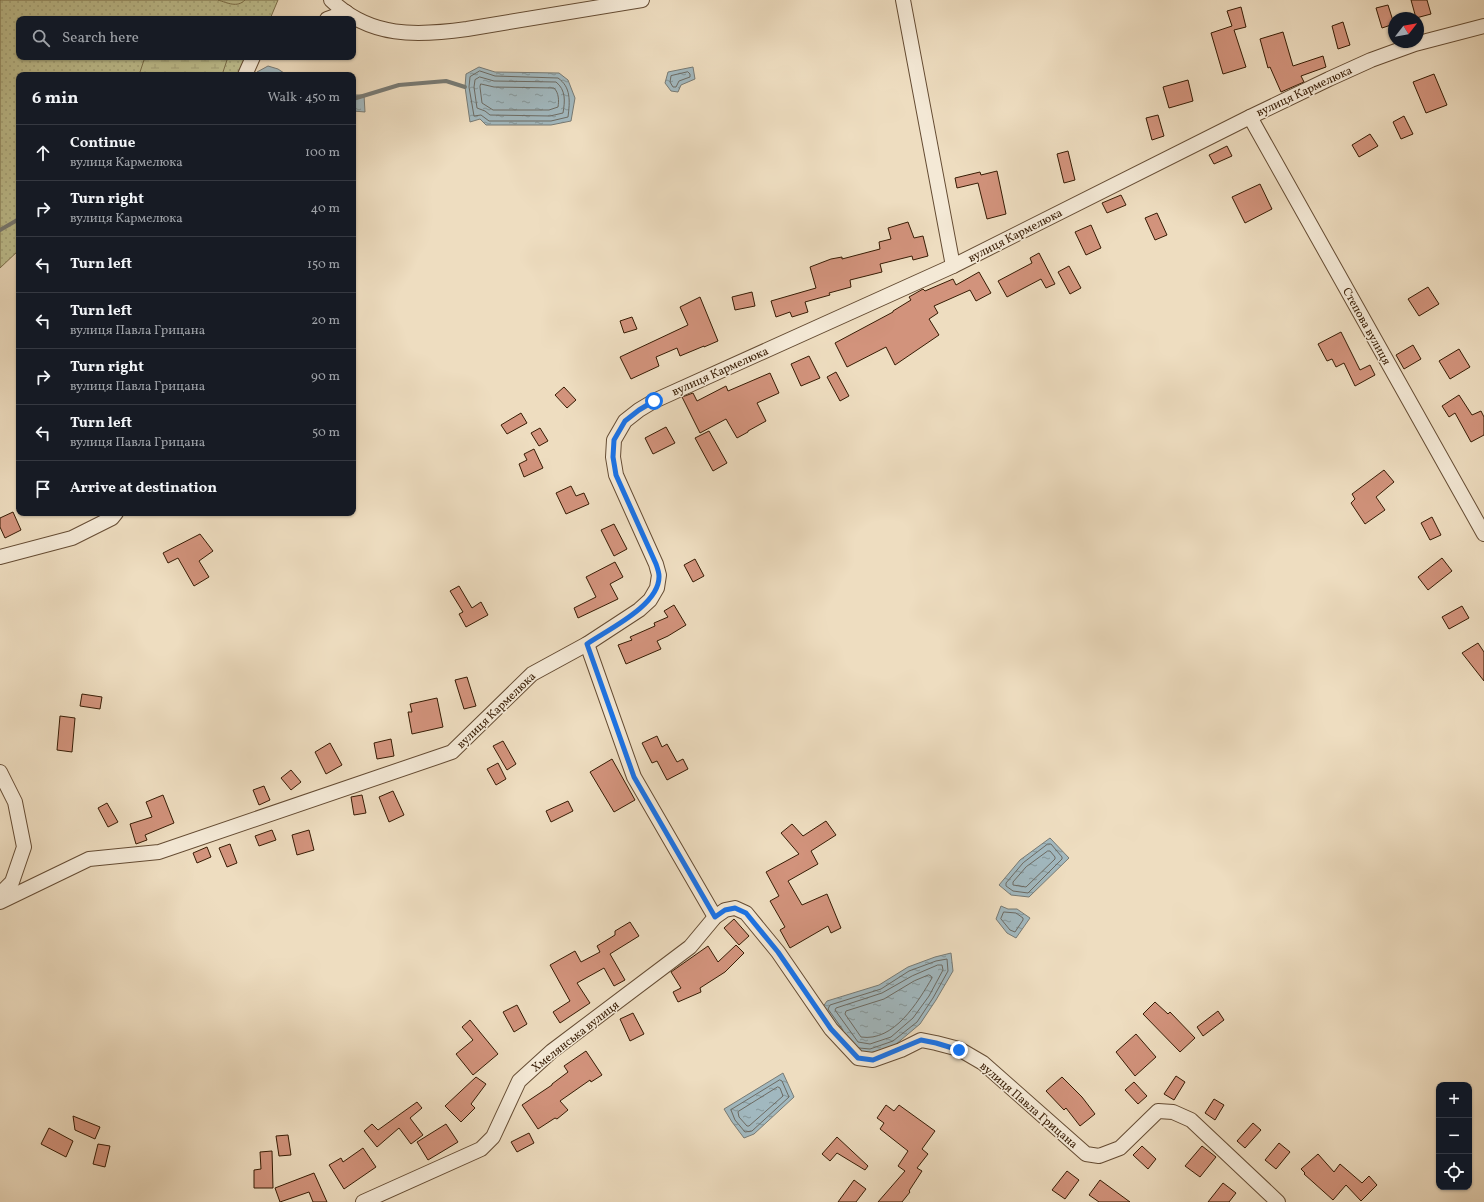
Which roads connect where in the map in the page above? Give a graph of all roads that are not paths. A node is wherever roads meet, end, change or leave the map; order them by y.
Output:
1 (331, 0) edge
2 (642, 0) edge
3 (903, 0) edge
4 (346, 12) junction
5 (335, 16) edge
6 (352, 16) edge
7 (356, 18) edge
8 (1484, 26) edge
9 (252, 60) edge
10 (246, 72) edge
11 (1250, 117) junction
12 (953, 266) junction
13 (114, 516) edge
14 (1484, 534) edge
15 (0, 557) edge
16 (587, 644) junction
17 (0, 772) edge
18 (0, 894) edge
19 (0, 902) edge
20 (715, 917) junction
21 (363, 1202) edge
22 (1278, 1202) edge

1 - 4 street
2 - 7 street
3 - 12 street
4 - 5 street
4 - 6 street
8 - 11 street, вулиця Кармелюка
9 - 10 street
11 - 12 street, вулиця Кармелюка
11 - 14 street, Степова вулиця
12 - 16 street, вулиця Кармелюка
13 - 15 street
16 - 19 street, вулиця Кармелюка
16 - 20 street
17 - 18 street
20 - 21 street, Хмелянська вулиця
20 - 22 street, вулиця Павла Грицана

